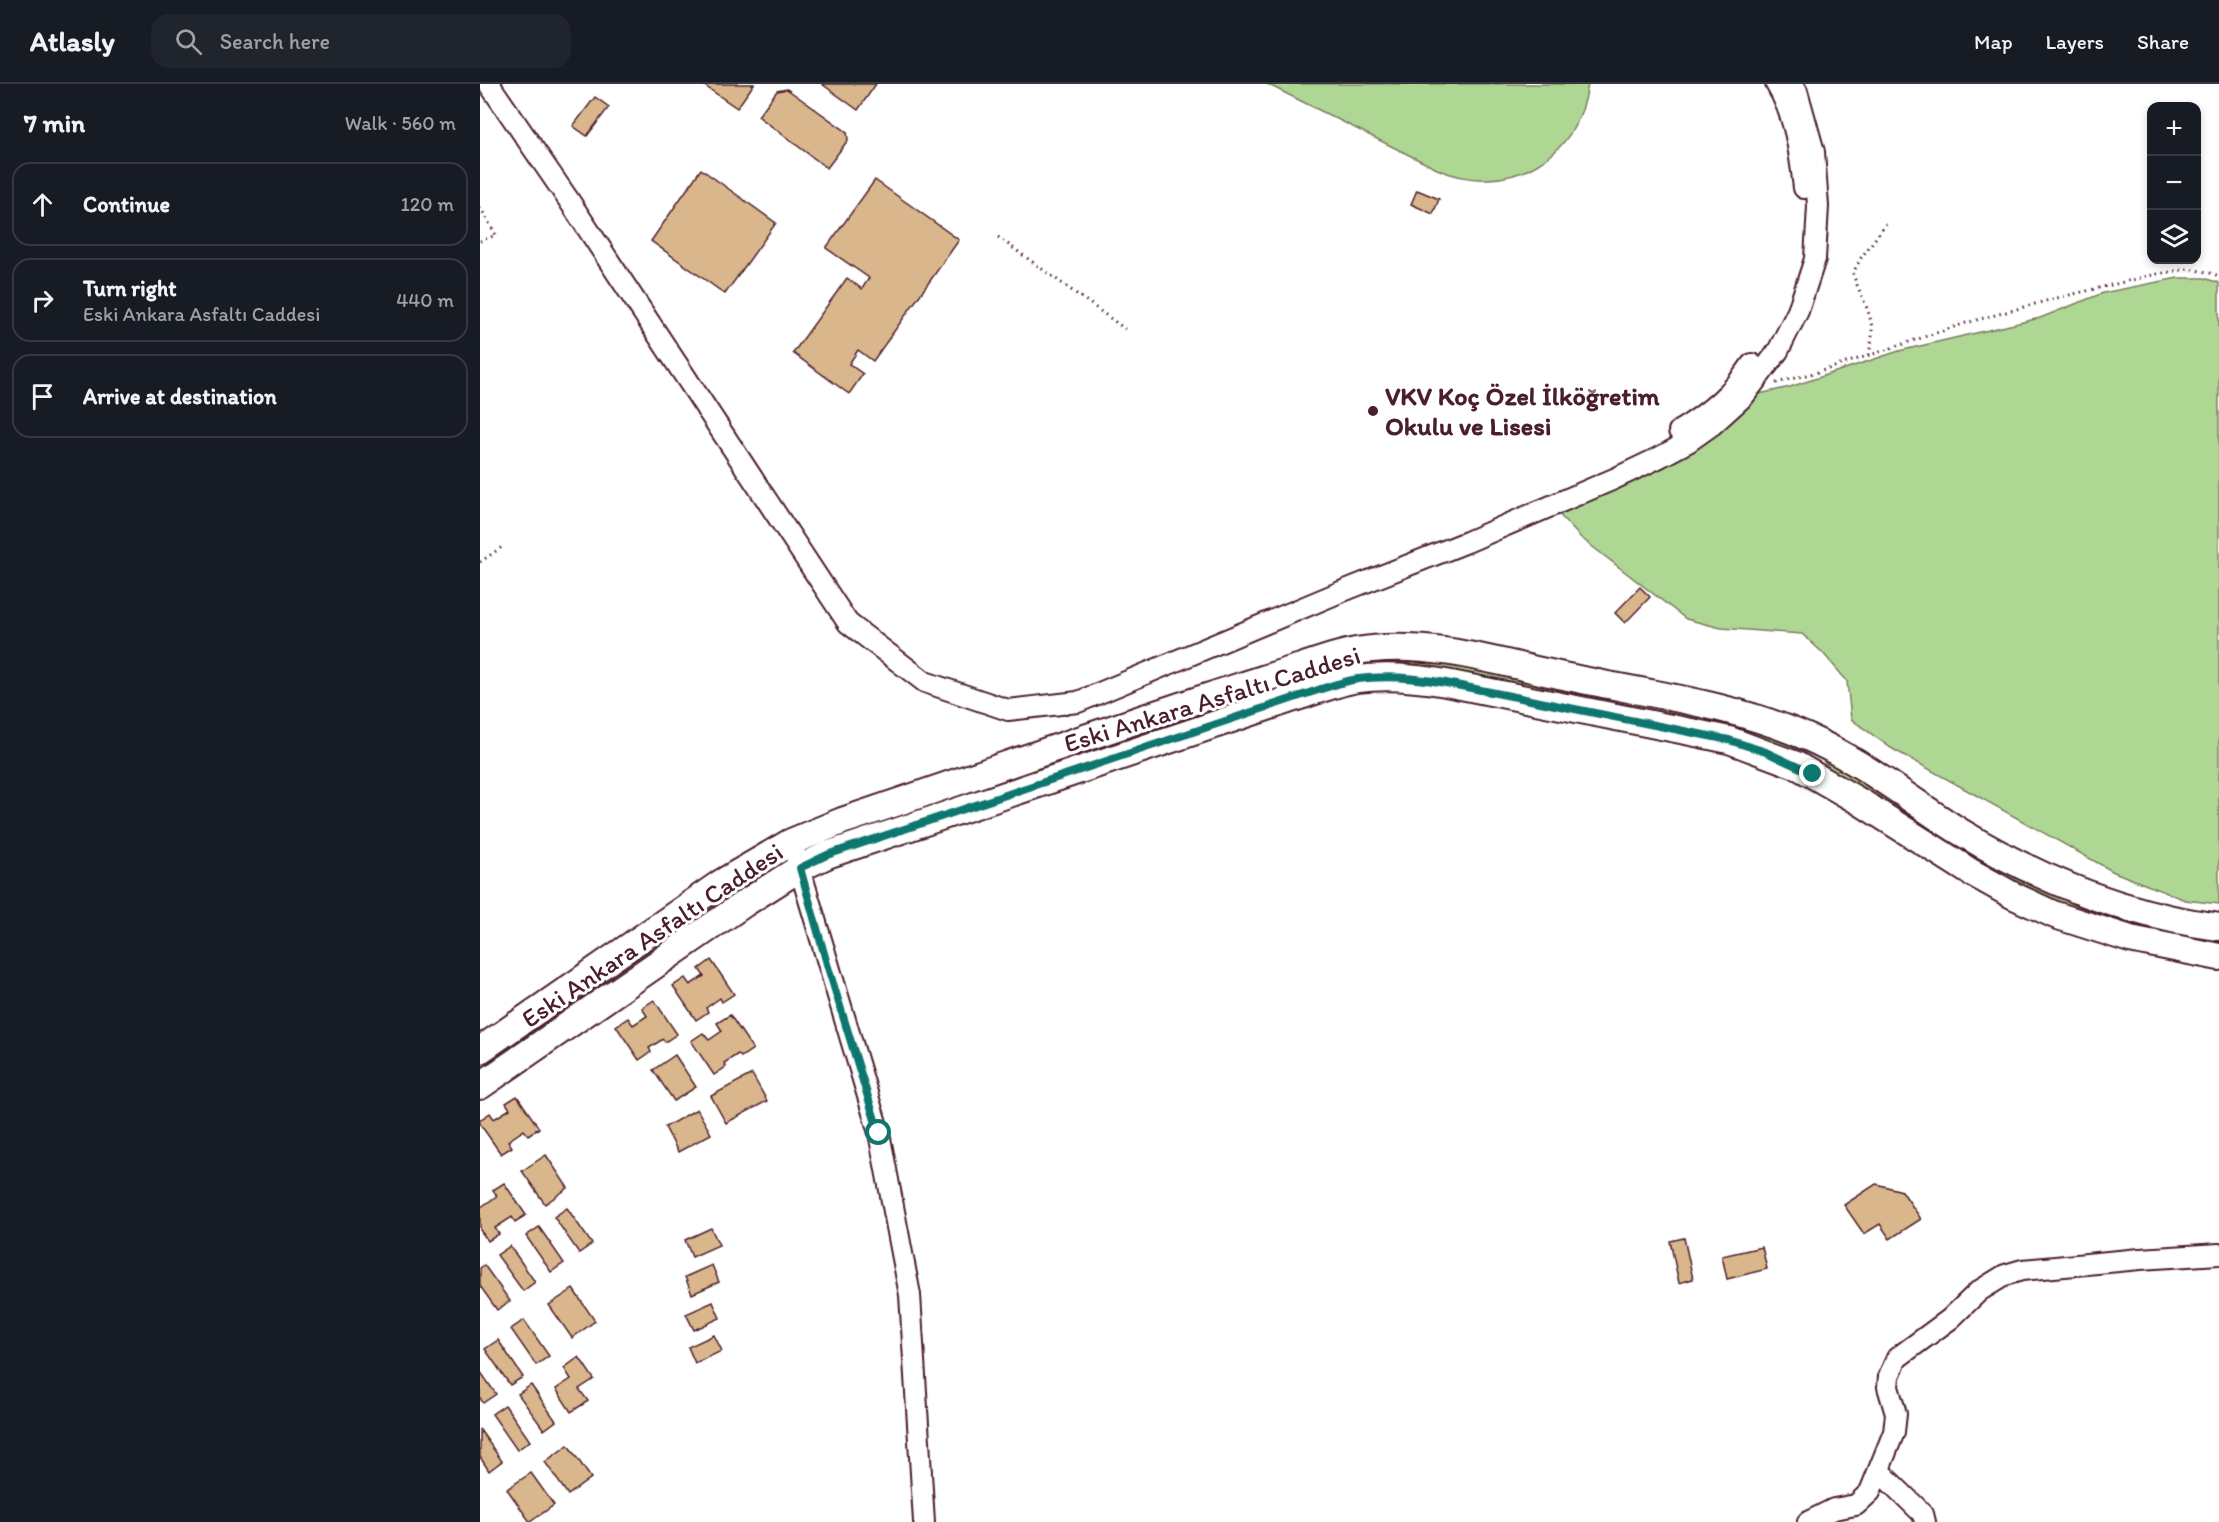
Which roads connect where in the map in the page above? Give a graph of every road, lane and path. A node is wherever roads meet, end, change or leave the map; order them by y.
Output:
1 (489, 84) edge
2 (1776, 84) edge
3 (1792, 84) edge
4 (480, 207) edge
5 (1886, 224) dead end
6 (998, 237) dead end
7 (480, 241) edge
8 (2219, 276) edge
9 (1125, 329) dead end
10 (1869, 355) junction
11 (1755, 381) junction
12 (1523, 517) junction
13 (502, 547) dead end
14 (480, 562) edge
15 (791, 842) junction
16 (800, 868) junction
17 (2219, 927) edge
18 (2219, 957) edge
19 (480, 1050) edge
20 (480, 1086) edge
21 (2219, 1254) edge
22 (1879, 1471) junction
23 (924, 1522) edge
24 (1808, 1522) edge
25 (1925, 1522) edge

1 - 12 street
2 - 12 street
3 - 11 street
4 - 7 path
5 - 10 path
6 - 9 path
8 - 10 path
10 - 11 path
11 - 12 street
13 - 14 path
15 - 16 street
15 - 17 main road, Eski Ankara Asfaltı Caddesi
15 - 19 main road, Eski Ankara Asfaltı Caddesi
16 - 18 main road, Eski Ankara Asfaltı Caddesi
16 - 20 main road, Eski Ankara Asfaltı Caddesi
16 - 23 street
21 - 22 street
22 - 24 street
22 - 25 street

